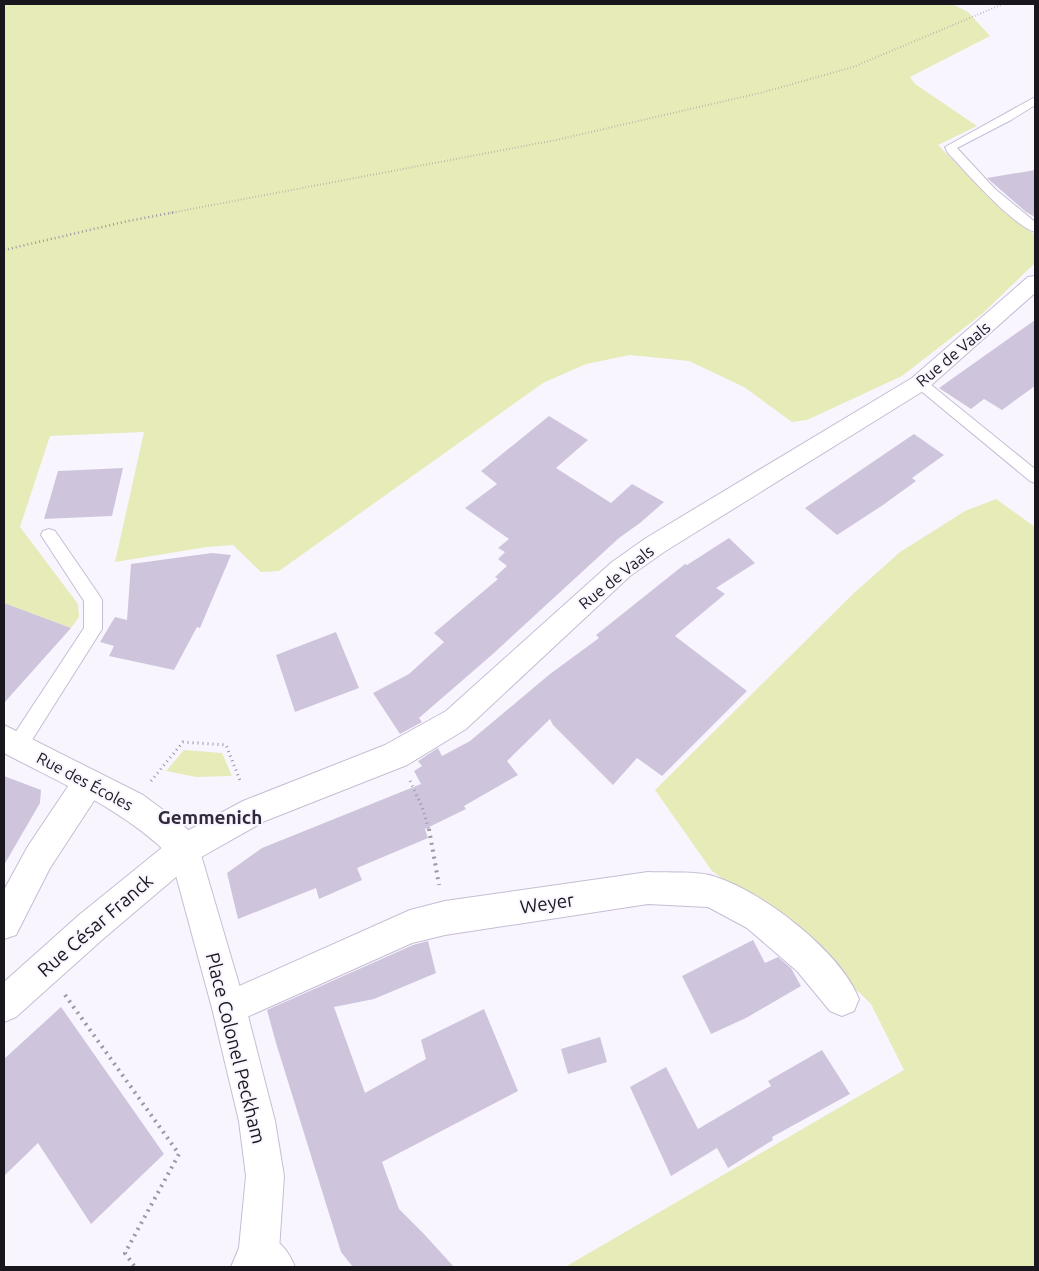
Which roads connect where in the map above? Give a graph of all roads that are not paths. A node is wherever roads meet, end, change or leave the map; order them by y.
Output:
1 (1035, 100) edge
2 (1035, 228) edge
3 (1035, 282) edge
4 (920, 383) junction
5 (1035, 477) edge
6 (49, 535) dead end
7 (11, 742) edge
8 (88, 783) junction
9 (185, 848) junction
10 (4, 923) edge
11 (842, 1000) dead end
12 (4, 1001) edge
13 (229, 1008) junction
14 (262, 1262) edge

1 - 2 lane
3 - 4 main road, Rue de Vaals
4 - 5 lane
4 - 9 main road, Rue de Vaals
6 - 7 lane
7 - 8 main road, Rue des Écoles
8 - 9 main road, Rue des Écoles
8 - 10 main road
9 - 12 main road, Rue César Franck
9 - 13 main road, Place Colonel Peckham
11 - 13 main road, Weyer
13 - 14 main road, Place Colonel Peckham

